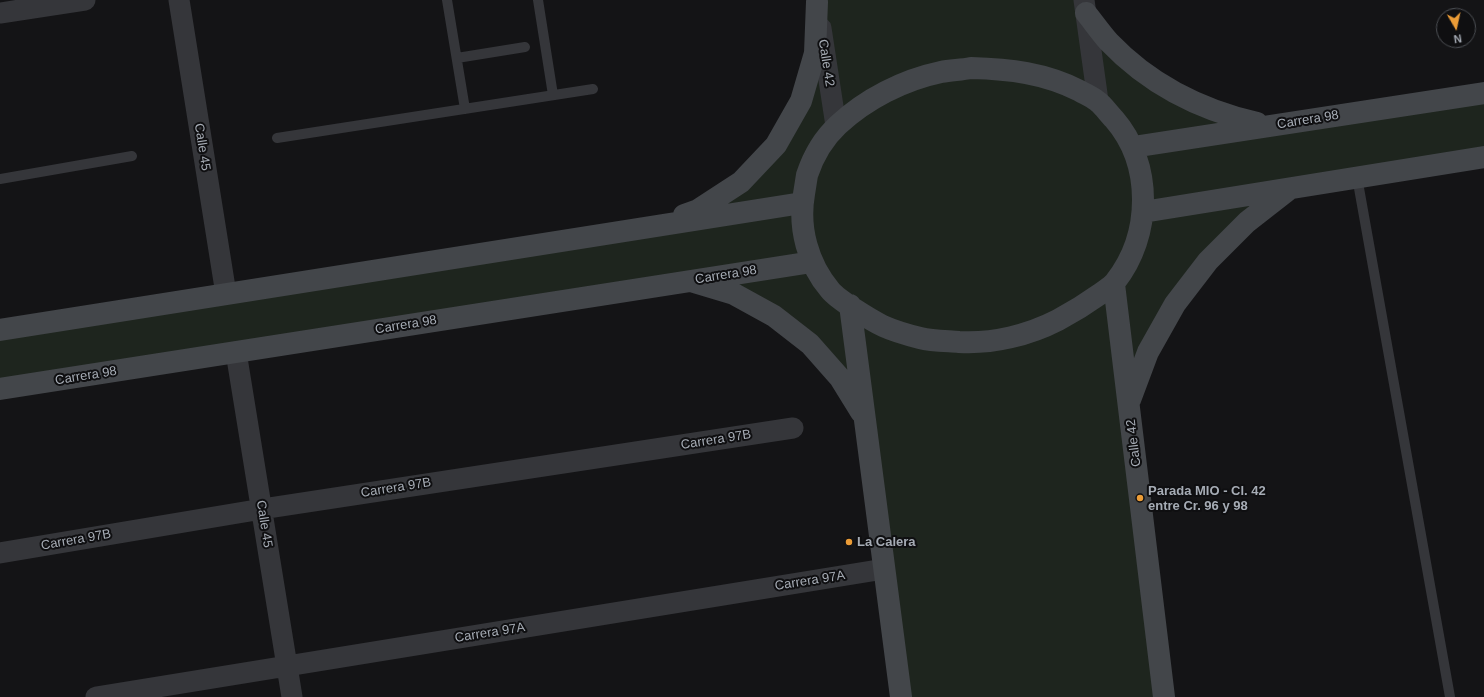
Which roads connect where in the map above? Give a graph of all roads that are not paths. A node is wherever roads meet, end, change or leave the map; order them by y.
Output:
1 (85, 0) edge
2 (179, 0) edge
3 (447, 0) edge
4 (538, 0) edge
5 (817, 1) edge
6 (1085, 7) edge
7 (0, 14) edge
8 (525, 48) dead end
9 (457, 58) junction
10 (594, 89) dead end
11 (1484, 93) edge
12 (554, 95) junction
13 (1098, 101) junction
14 (465, 109) junction
15 (836, 126) junction
16 (1268, 126) junction
17 (278, 138) dead end
18 (1133, 147) junction
19 (132, 156) dead end
20 (1484, 157) edge
21 (1358, 178) junction
22 (0, 179) edge
23 (1290, 188) junction
24 (802, 203) junction
25 (1142, 212) junction
26 (650, 227) junction
27 (812, 262) junction
28 (690, 281) junction
29 (1114, 284) junction
30 (226, 294) junction
31 (850, 305) junction
32 (0, 330) edge
33 (236, 352) junction
34 (0, 389) edge
35 (1129, 403) junction
36 (864, 418) junction
37 (793, 428) dead end
38 (262, 509) junction
39 (0, 553) edge
40 (884, 568) junction
41 (287, 666) junction
42 (96, 697) edge
43 (292, 697) edge
44 (901, 697) edge
45 (1164, 697) edge
46 (1450, 697) edge

1 - 7 street
2 - 30 street, Calle 45
3 - 9 lane
4 - 12 lane
5 - 15 street, Calle 42
5 - 26 street
6 - 13 street
6 - 16 street
8 - 9 lane
9 - 14 lane
10 - 12 lane
11 - 16 street, Carrera 98
12 - 14 lane
13 - 15 street
13 - 18 street
14 - 17 lane
15 - 24 street
16 - 18 street, Carrera 98
18 - 25 street
19 - 22 lane
20 - 21 street
21 - 23 street
21 - 46 lane
23 - 25 street
23 - 35 street
24 - 26 street
24 - 27 street
25 - 29 street
26 - 30 street
27 - 28 street, Carrera 98
27 - 31 street
28 - 33 street, Carrera 98
28 - 36 street
29 - 31 street
29 - 35 street, Calle 42
30 - 32 street
31 - 36 street
33 - 34 street, Carrera 98
33 - 38 street, Calle 45
35 - 45 street, Calle 42
36 - 40 street
37 - 38 street, Carrera 97B
38 - 39 street, Carrera 97B
38 - 41 street, Calle 45
40 - 41 street, Carrera 97A
40 - 44 street
41 - 42 street, Carrera 97A
41 - 43 street, Calle 45

